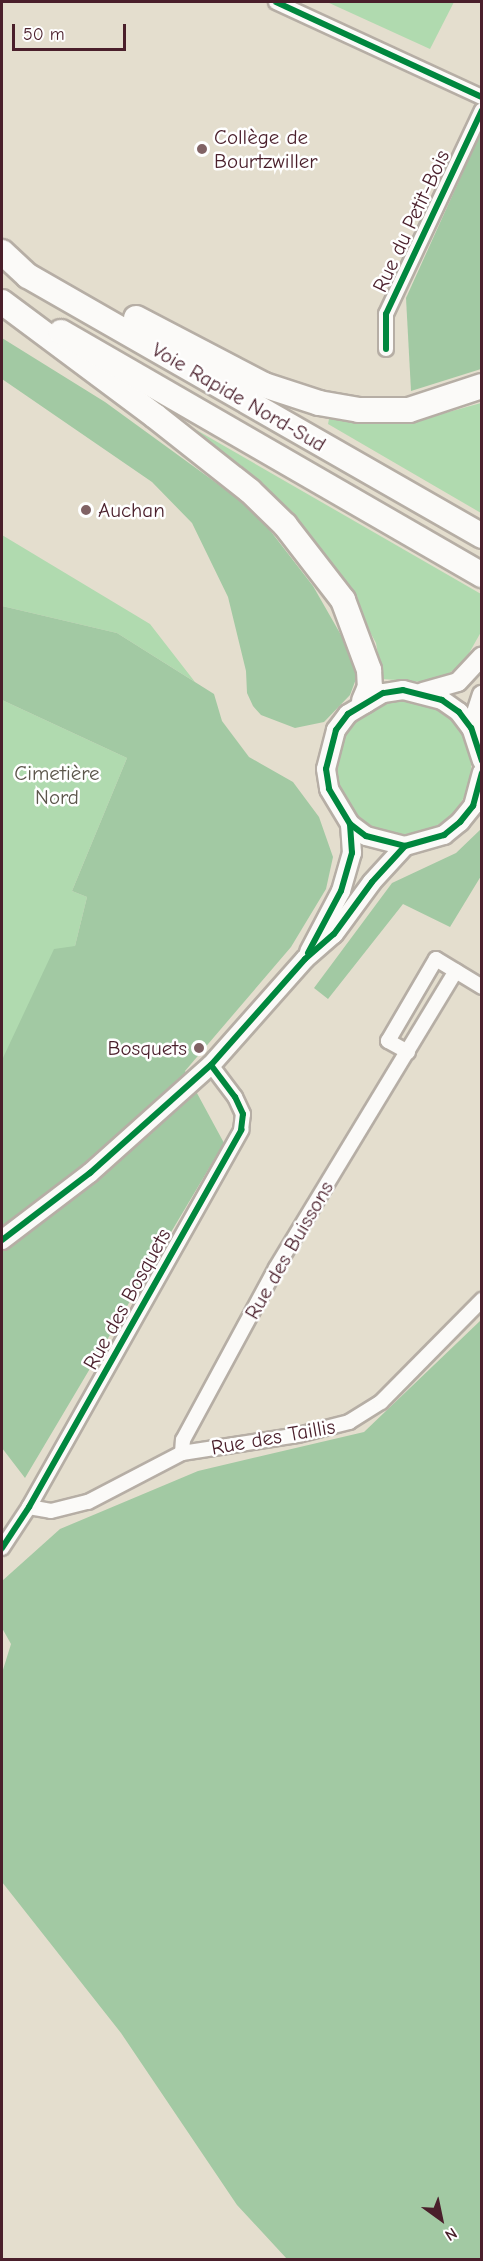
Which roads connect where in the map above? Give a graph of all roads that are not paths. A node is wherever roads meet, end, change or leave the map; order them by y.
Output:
1 (276, 2) edge
2 (482, 97) edge
3 (482, 110) edge
4 (2, 252) edge
5 (2, 300) edge
6 (386, 349) dead end
7 (482, 386) edge
8 (482, 536) edge
9 (482, 575) edge
10 (482, 656) edge
11 (423, 692) junction
12 (482, 694) edge
13 (364, 701) junction
14 (471, 728) junction
15 (482, 761) edge
16 (482, 773) edge
17 (350, 824) junction
18 (405, 846) junction
19 (305, 959) junction
20 (456, 971) junction
21 (482, 987) edge
22 (408, 1052) junction
23 (212, 1065) junction
24 (2, 1240) edge
25 (482, 1300) edge
26 (182, 1453) junction
27 (29, 1507) junction
28 (2, 1548) edge

1 - 2 street
3 - 6 street, Rue du Petit-Bois
4 - 7 highway
4 - 8 highway, Voie Rapide Nord-Sud
5 - 9 highway, Voie Rapide Nord-Sud
5 - 13 highway
10 - 11 main road
11 - 13 main road
11 - 14 main road
12 - 14 main road
13 - 17 main road
14 - 15 main road
16 - 18 main road
17 - 18 main road
17 - 19 main road
18 - 19 main road
19 - 23 main road
20 - 21 street
20 - 22 street, Rue des Buissons
20 - 22 street
22 - 26 street, Rue des Buissons
23 - 24 main road
23 - 27 street, Rue des Bosquets
25 - 26 street, Rue des Taillis
26 - 27 street, Rue des Taillis
27 - 28 street, Rue des Bosquets

